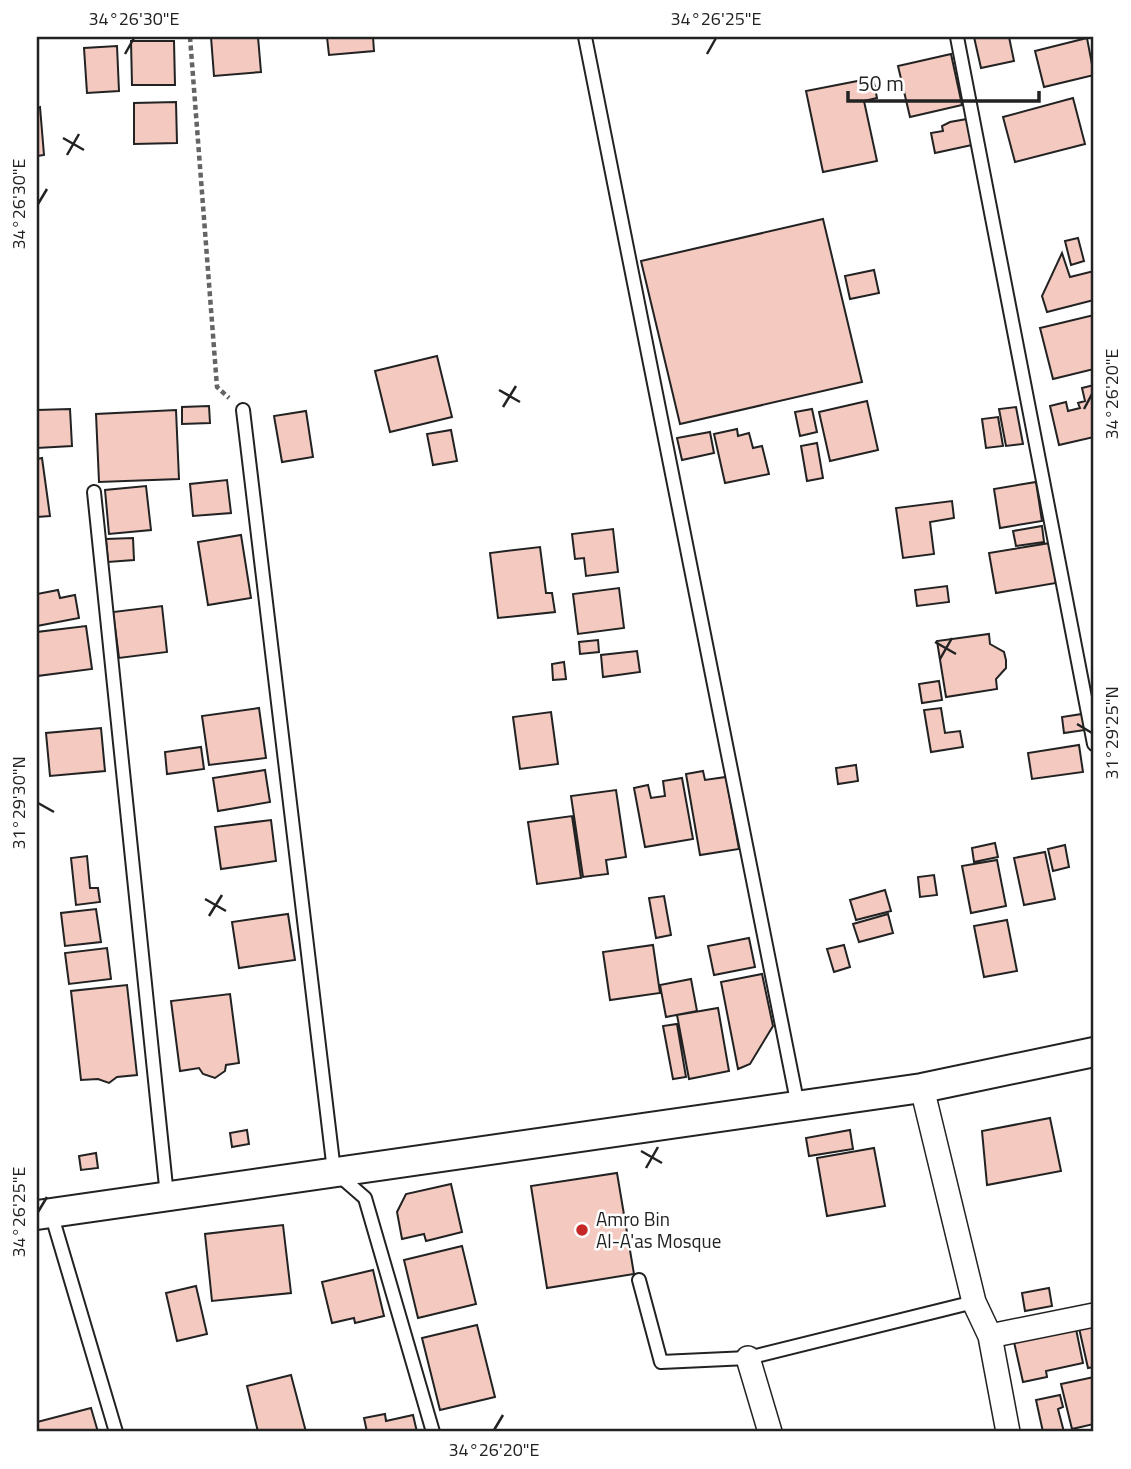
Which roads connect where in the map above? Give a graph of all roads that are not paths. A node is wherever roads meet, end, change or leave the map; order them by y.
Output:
1 (585, 37) edge
2 (957, 37) edge
3 (243, 410) road end
4 (93, 492) dead end
5 (1094, 744) edge
6 (1094, 1052) edge
7 (922, 1088) junction
8 (798, 1106) junction
9 (334, 1171) junction
10 (167, 1196) junction
11 (44, 1214) edge
12 (639, 1280) dead end
13 (974, 1302) junction
14 (1094, 1315) edge
15 (990, 1336) junction
16 (748, 1358) junction
17 (116, 1432) edge
18 (433, 1432) edge
19 (770, 1432) edge
20 (1008, 1432) edge

1 - 8 lane
2 - 5 lane
3 - 9 lane
4 - 10 lane
6 - 7 street
7 - 8 street
7 - 13 street
8 - 9 street
9 - 10 street
9 - 18 lane
10 - 11 street
11 - 17 lane
12 - 16 lane
13 - 15 street
13 - 16 lane
14 - 15 street
15 - 20 street
16 - 19 street

